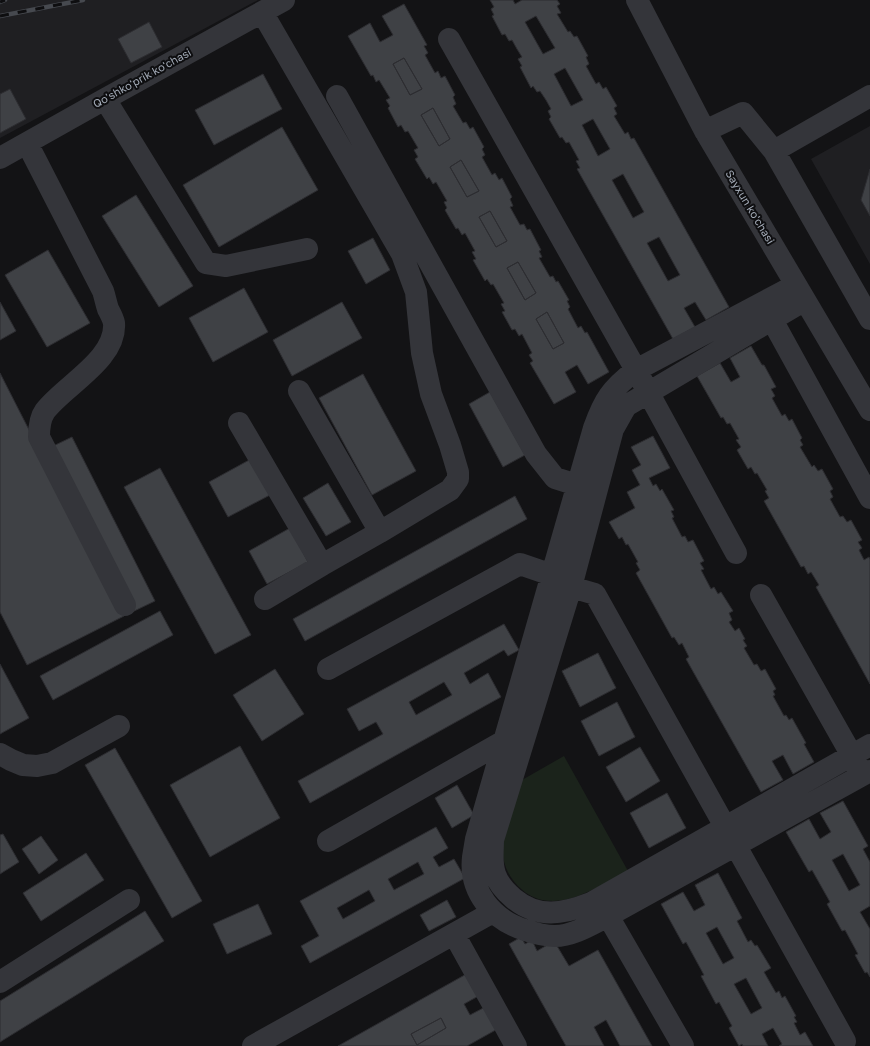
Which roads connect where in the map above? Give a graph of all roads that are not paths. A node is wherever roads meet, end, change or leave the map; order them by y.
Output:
1 (284, 0) edge
2 (637, 0) edge
3 (262, 12) junction
4 (449, 39) dead end
5 (337, 96) dead end
6 (870, 96) edge
7 (105, 99) junction
8 (705, 131) junction
9 (27, 143) junction
10 (774, 151) junction
11 (0, 158) edge
12 (307, 249) dead end
13 (800, 292) junction
14 (767, 312) junction
15 (870, 320) edge
16 (636, 370) junction
17 (299, 391) dead end
18 (648, 392) junction
19 (870, 410) edge
20 (239, 423) dead end
21 (577, 485) junction
22 (870, 498) edge
23 (380, 532) junction
24 (736, 553) dead end
25 (322, 564) junction
26 (552, 574) junction
27 (571, 587) junction
28 (761, 595) dead end
29 (265, 599) dead end
30 (125, 605) dead end
31 (328, 669) dead end
32 (119, 726) dead end
33 (513, 744) junction
34 (870, 745) edge
35 (0, 754) edge
36 (851, 755) junction
37 (868, 778) edge
38 (725, 827) junction
39 (328, 841) dead end
40 (736, 846) junction
41 (129, 900) dead end
42 (603, 908) junction
43 (493, 912) junction
44 (454, 934) junction
45 (0, 982) edge
46 (845, 1041) dead end
47 (253, 1046) edge
48 (516, 1046) edge
49 (683, 1046) edge

1 - 3 street, Qo'shko'prik ko'chasi
2 - 8 street, Sayxun ko'chasi
3 - 7 street, Qo'shko'prik ko'chasi
3 - 23 street
4 - 16 street
5 - 21 street
6 - 10 street
7 - 9 street, Qo'shko'prik ko'chasi
7 - 12 street
8 - 10 street
8 - 13 street, Sayxun ko'chasi
9 - 11 street, Qo'shko'prik ko'chasi
9 - 30 street
10 - 15 street
13 - 14 street
13 - 19 street, Sayxun ko'chasi
14 - 16 street
14 - 18 street
14 - 22 street
16 - 18 street
16 - 21 street
17 - 23 street
18 - 24 street
18 - 27 street
20 - 25 street
21 - 26 street
23 - 25 street
25 - 29 street
26 - 27 street
26 - 31 street
26 - 33 street
27 - 33 street
27 - 38 street
28 - 36 street
32 - 35 street
33 - 39 street
33 - 42 street
33 - 43 street
34 - 36 street
36 - 37 street
36 - 38 street
37 - 40 street
38 - 40 street
38 - 42 street
40 - 42 street
40 - 46 street
41 - 45 street
42 - 43 street
42 - 49 street
43 - 44 street
44 - 47 street
44 - 48 street

